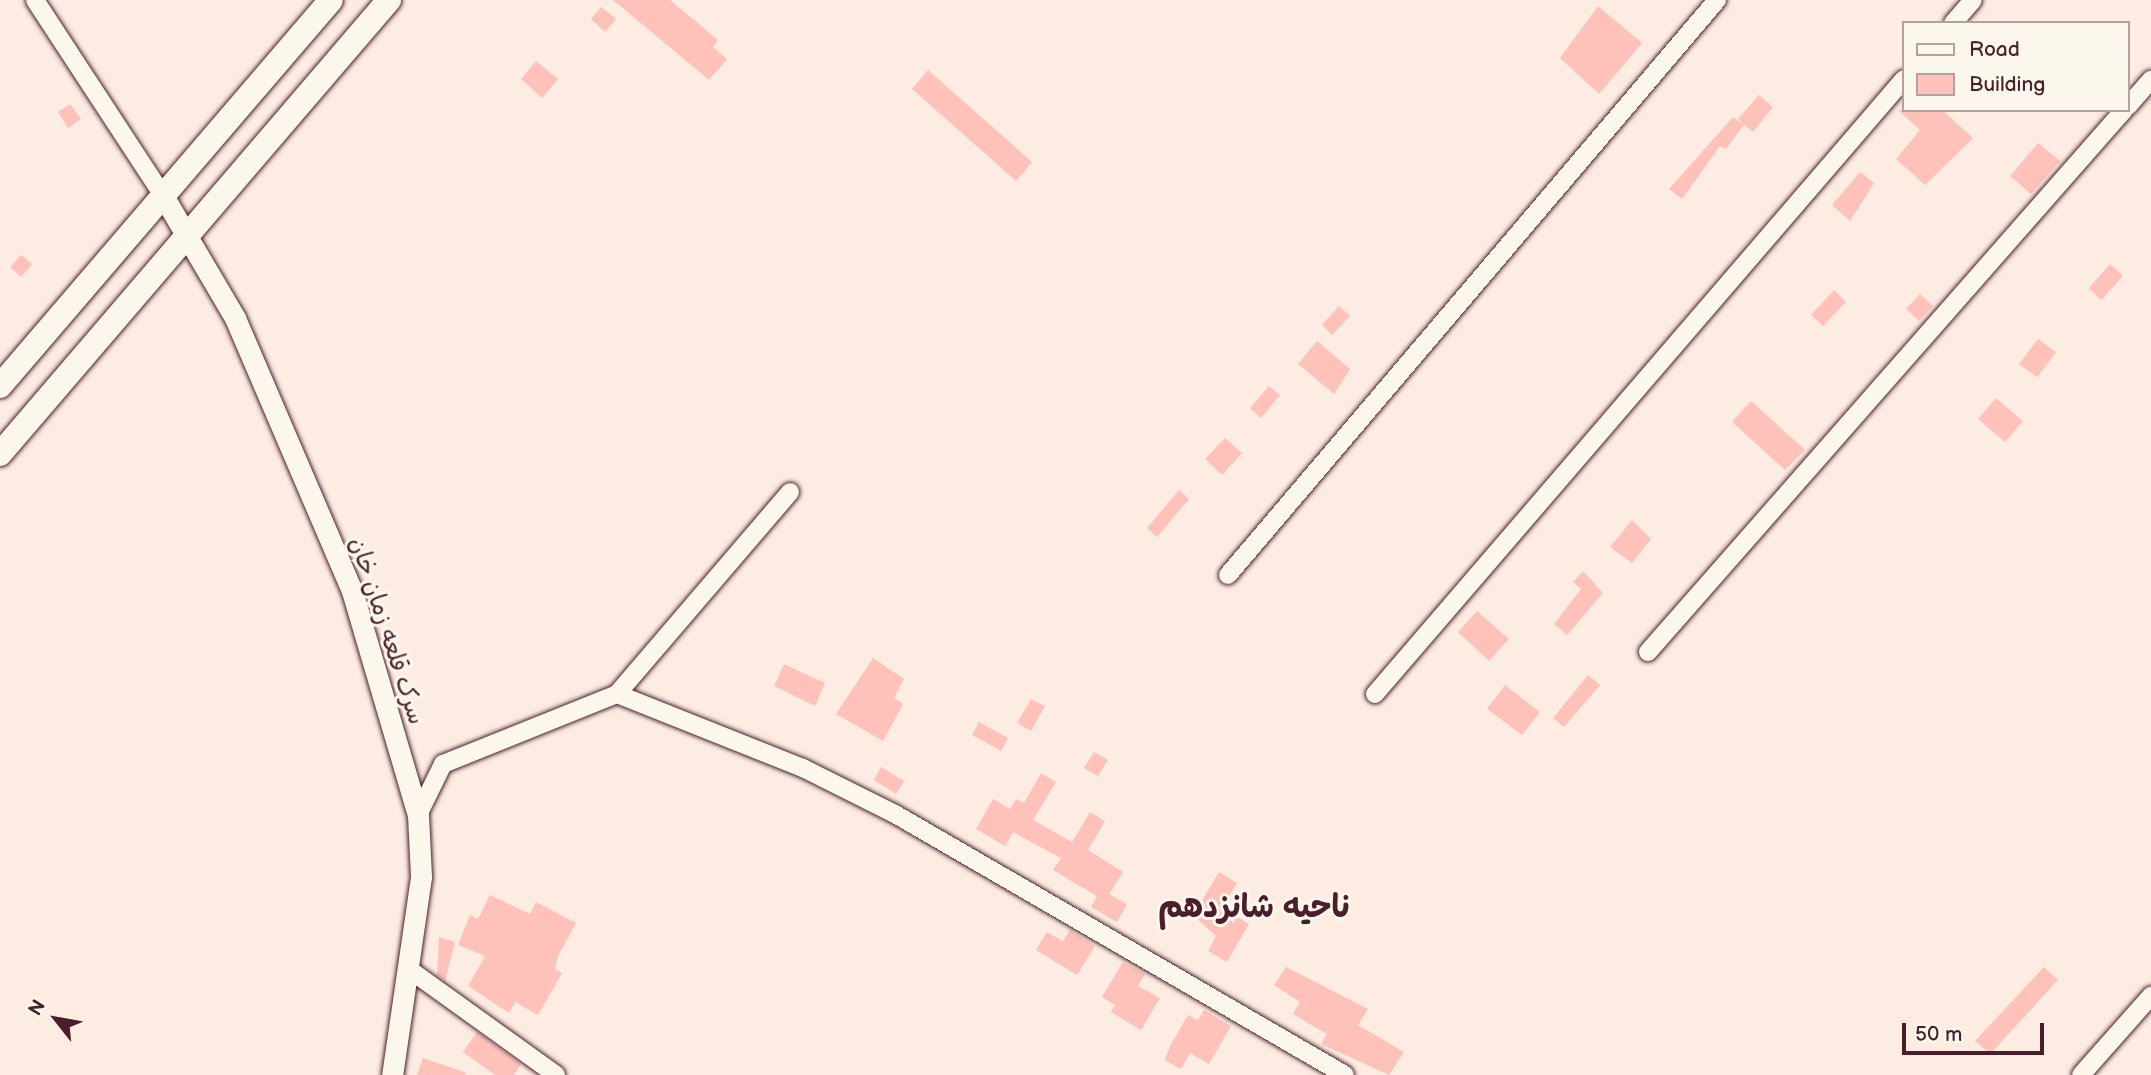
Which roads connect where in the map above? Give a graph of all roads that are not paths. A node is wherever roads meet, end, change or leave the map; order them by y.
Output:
1 (35, 0) edge
2 (331, 0) edge
3 (389, 0) edge
4 (1717, 0) edge
5 (1973, 0) edge
6 (1955, 21) edge
7 (2151, 80) edge
8 (1902, 81) edge
9 (2130, 104) edge
10 (2122, 112) edge
11 (162, 194) junction
12 (186, 235) junction
13 (0, 386) edge
14 (0, 454) edge
15 (790, 492) dead end
16 (1228, 575) dead end
17 (1648, 652) dead end
18 (617, 694) junction
19 (1375, 694) dead end
20 (418, 815) junction
21 (410, 970) junction
22 (2151, 996) edge
23 (392, 1075) edge
24 (556, 1075) edge
25 (1345, 1075) edge
26 (2081, 1075) edge

1 - 11 street
2 - 11 main road
3 - 12 main road
4 - 16 street
5 - 6 street
7 - 9 street
8 - 19 street
10 - 17 street
11 - 12 street, سرک قلعه زمان خان
11 - 13 main road
12 - 14 main road
12 - 20 street, سرک قلعه زمان خان
15 - 18 street
18 - 20 street
18 - 25 street
20 - 21 street, سرک قلعه زمان خان
21 - 23 street, سرک قلعه زمان خان
21 - 24 street
22 - 26 street

